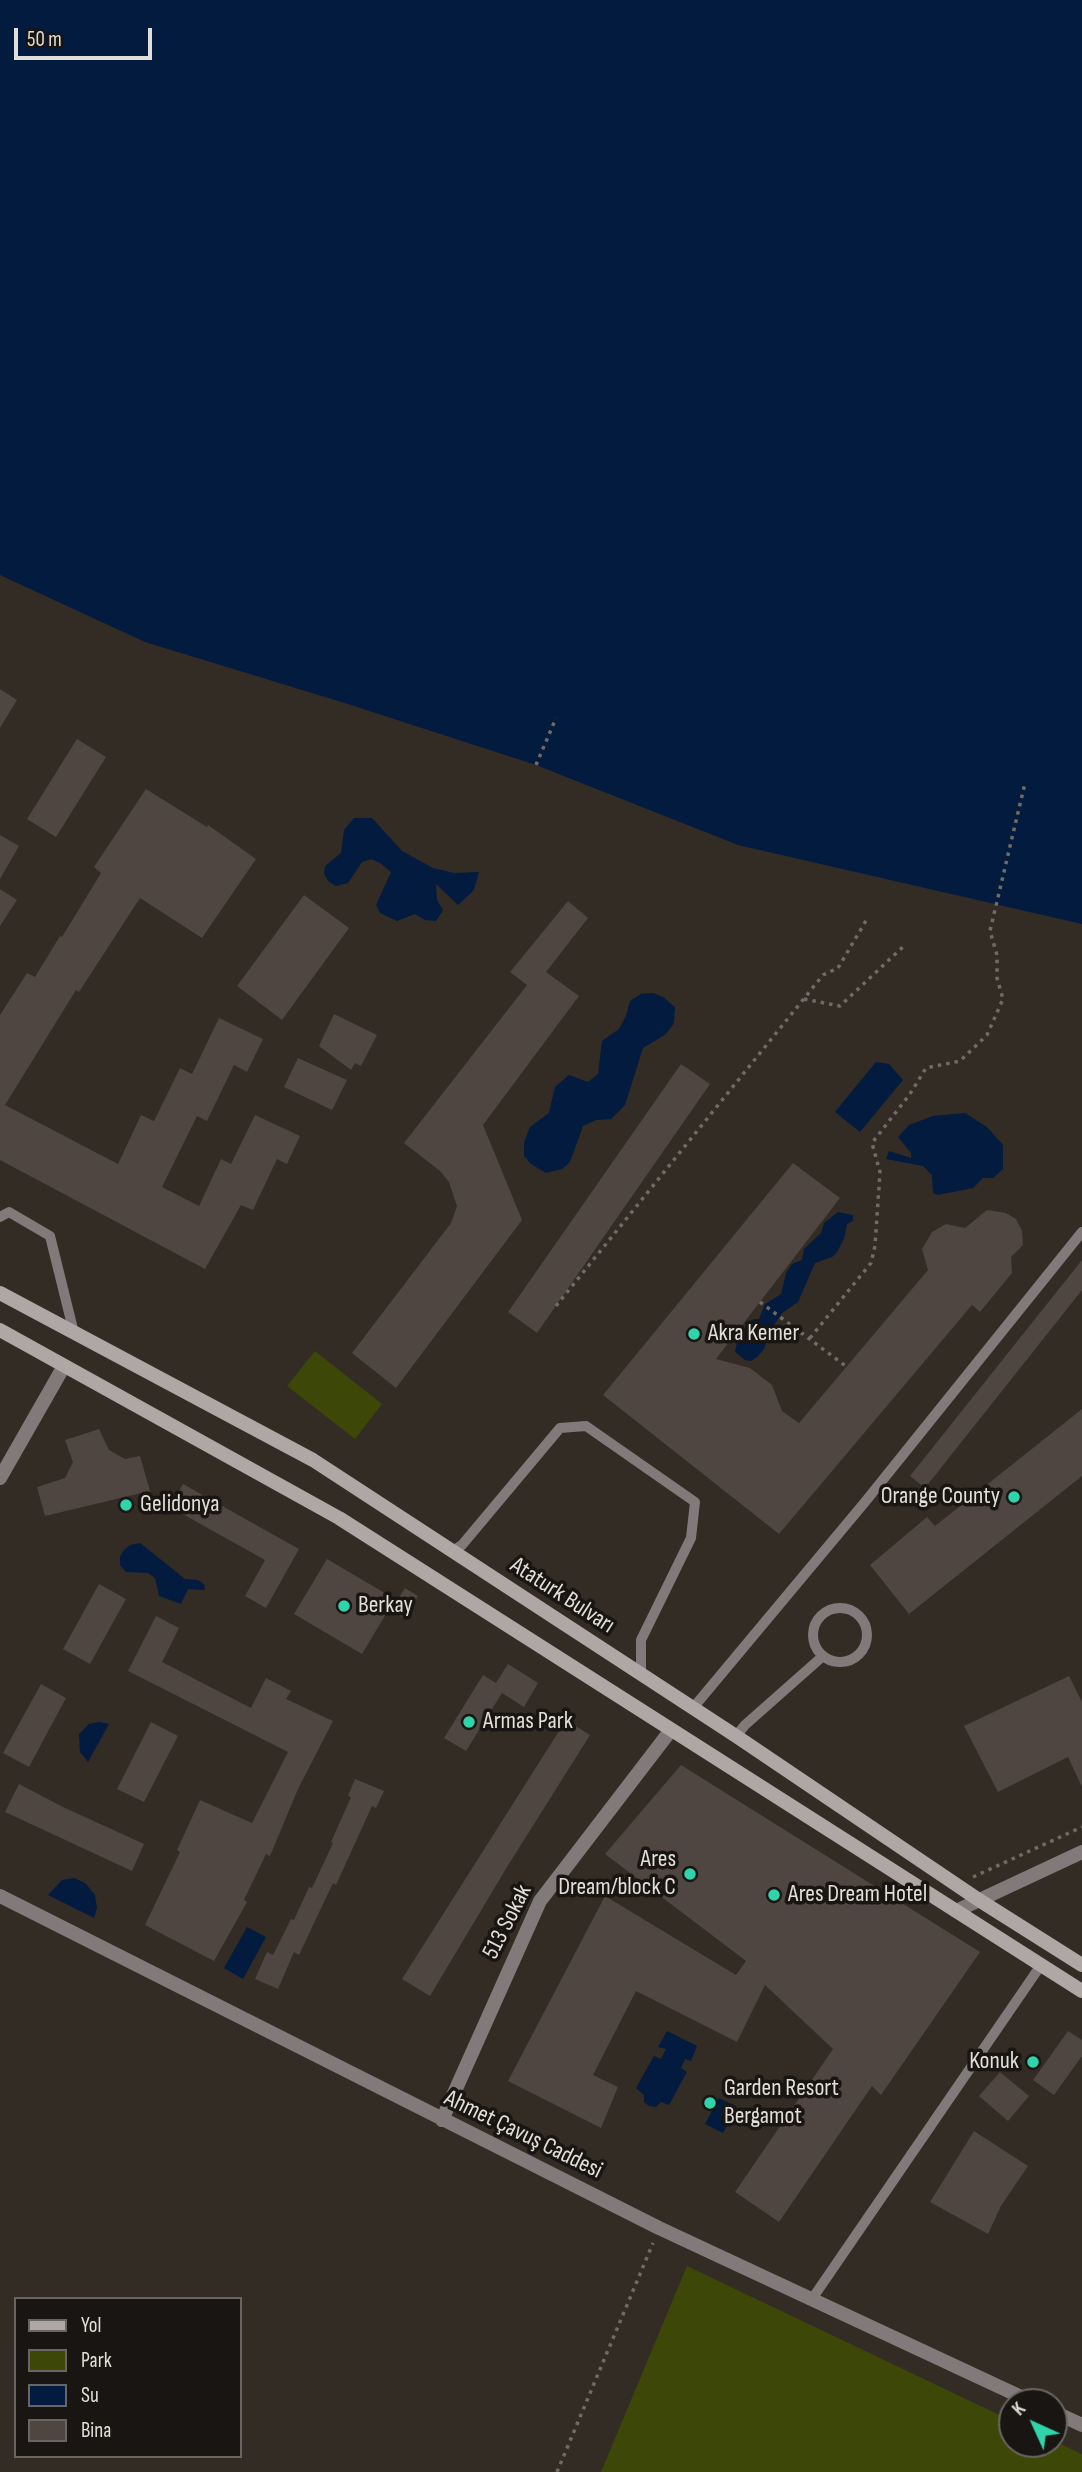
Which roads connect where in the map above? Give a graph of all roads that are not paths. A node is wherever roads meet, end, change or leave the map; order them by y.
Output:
1 (0, 1217) edge
2 (1082, 1232) edge
3 (0, 1293) edge
4 (0, 1330) edge
5 (74, 1333) junction
6 (64, 1366) junction
7 (0, 1478) edge
8 (453, 1551) junction
9 (823, 1656) junction
10 (641, 1674) junction
11 (693, 1708) junction
12 (671, 1730) junction
13 (736, 1736) junction
14 (1082, 1852) edge
15 (0, 1896) edge
16 (979, 1900) junction
17 (956, 1911) junction
18 (1041, 1965) junction
19 (1082, 1965) edge
20 (1082, 1991) edge
21 (442, 2120) junction
22 (812, 2299) junction
23 (1002, 2388) edge

1 - 5 lane
2 - 11 lane
3 - 5 main road, Ataturk Bulvarı
4 - 6 main road
5 - 8 main road, Ataturk Bulvarı
6 - 7 street
6 - 12 main road
8 - 10 main road, Ataturk Bulvarı
8 - 10 lane
9 - 9 lane
9 - 13 lane
10 - 11 main road, Ataturk Bulvarı
11 - 13 main road, Ataturk Bulvarı
12 - 17 main road
12 - 21 street, 513 Sokak
13 - 16 main road, Ataturk Bulvarı
14 - 16 street
15 - 21 street, Ahmet Çavuş Caddesi
16 - 17 street
16 - 19 main road, Ataturk Bulvarı
17 - 18 main road
18 - 20 main road
18 - 22 lane
21 - 22 street, Ahmet Çavuş Caddesi
22 - 23 street, Ahmet Çavuş Caddesi

